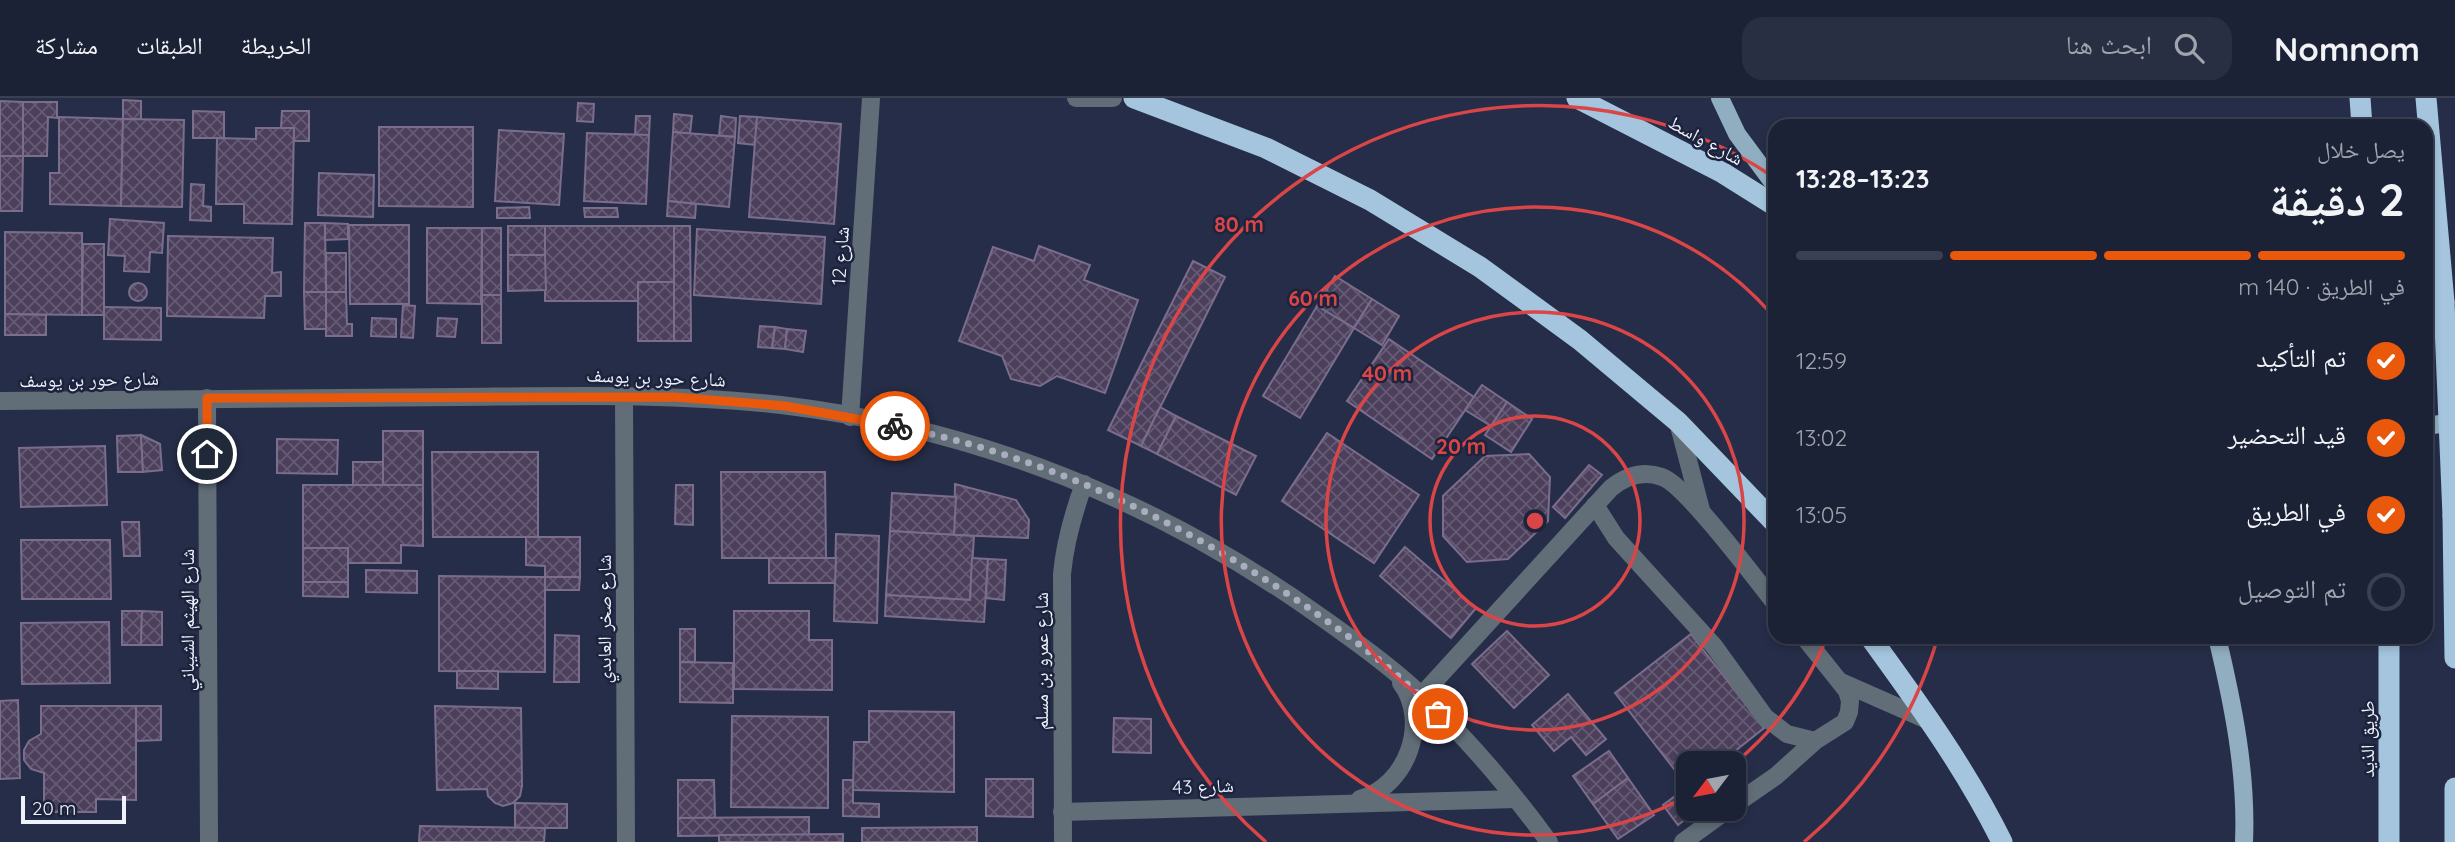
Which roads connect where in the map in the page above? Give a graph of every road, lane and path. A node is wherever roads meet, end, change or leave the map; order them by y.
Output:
1 (871, 98) edge
2 (1076, 98) edge
3 (1113, 98) edge
4 (1134, 98) edge
5 (1577, 98) edge
6 (1720, 98) edge
7 (2360, 98) edge
8 (2426, 98) edge
9 (2362, 119) edge
10 (2428, 119) edge
11 (1768, 176) edge
12 (2433, 177) edge
13 (1768, 201) edge
14 (624, 396) junction
15 (207, 398) junction
16 (0, 401) edge
17 (850, 417) junction
18 (1678, 422) junction
19 (2455, 422) edge
20 (2433, 425) edge
21 (1084, 484) junction
22 (1595, 505) junction
23 (1703, 514) junction
24 (1768, 516) edge
25 (2454, 516) edge
26 (1768, 594) edge
27 (1810, 644) edge
28 (1875, 644) edge
29 (2219, 644) edge
30 (2389, 644) edge
31 (2455, 658) edge
32 (1392, 671) junction
33 (1841, 682) junction
34 (1421, 696) junction
35 (1932, 722) junction
36 (1815, 741) junction
37 (2455, 788) edge
38 (1746, 796) edge
39 (1516, 799) junction
40 (1346, 803) junction
41 (1062, 812) junction
42 (1712, 821) edge
43 (209, 842) edge
44 (626, 842) edge
45 (1063, 842) edge
46 (1549, 842) edge
47 (1683, 842) edge
48 (2002, 842) edge
49 (2244, 842) edge
50 (2389, 842) edge
51 (2455, 842) edge

1 - 17 street, شارع 12
2 - 3 street
4 - 18 highway
5 - 13 highway, شارع واسط
6 - 11 main road
7 - 9 highway
8 - 10 highway, bridge
12 - 25 highway, bridge
14 - 15 street, شارع حور بن يوسف
14 - 17 street, شارع حور بن يوسف
14 - 44 street, شارع صخر العابدي
15 - 16 street, شارع حور بن يوسف
15 - 43 street, شارع الهيثم الشيباني
17 - 21 street, شارع حور بن يوسف
18 - 23 street
18 - 24 highway
19 - 20 main road
21 - 32 street, شارع حور بن يوسف
21 - 41 street, شارع عمرو بن مسلم
22 - 23 street
22 - 34 street
22 - 36 street
23 - 26 street
25 - 31 highway
27 - 33 street
28 - 35 highway
29 - 49 main road
30 - 50 highway, طريق الذيد
32 - 34 street, شارع حور بن يوسف
32 - 40 street, شارع 43
33 - 35 street
33 - 36 street
34 - 39 street, شارع حور بن يوسف
35 - 48 highway
36 - 38 street
37 - 51 highway
39 - 40 street, شارع 43
39 - 46 street, شارع حور بن يوسف
40 - 41 street, شارع 43
41 - 45 street, شارع عمرو بن مسلم
42 - 47 street

